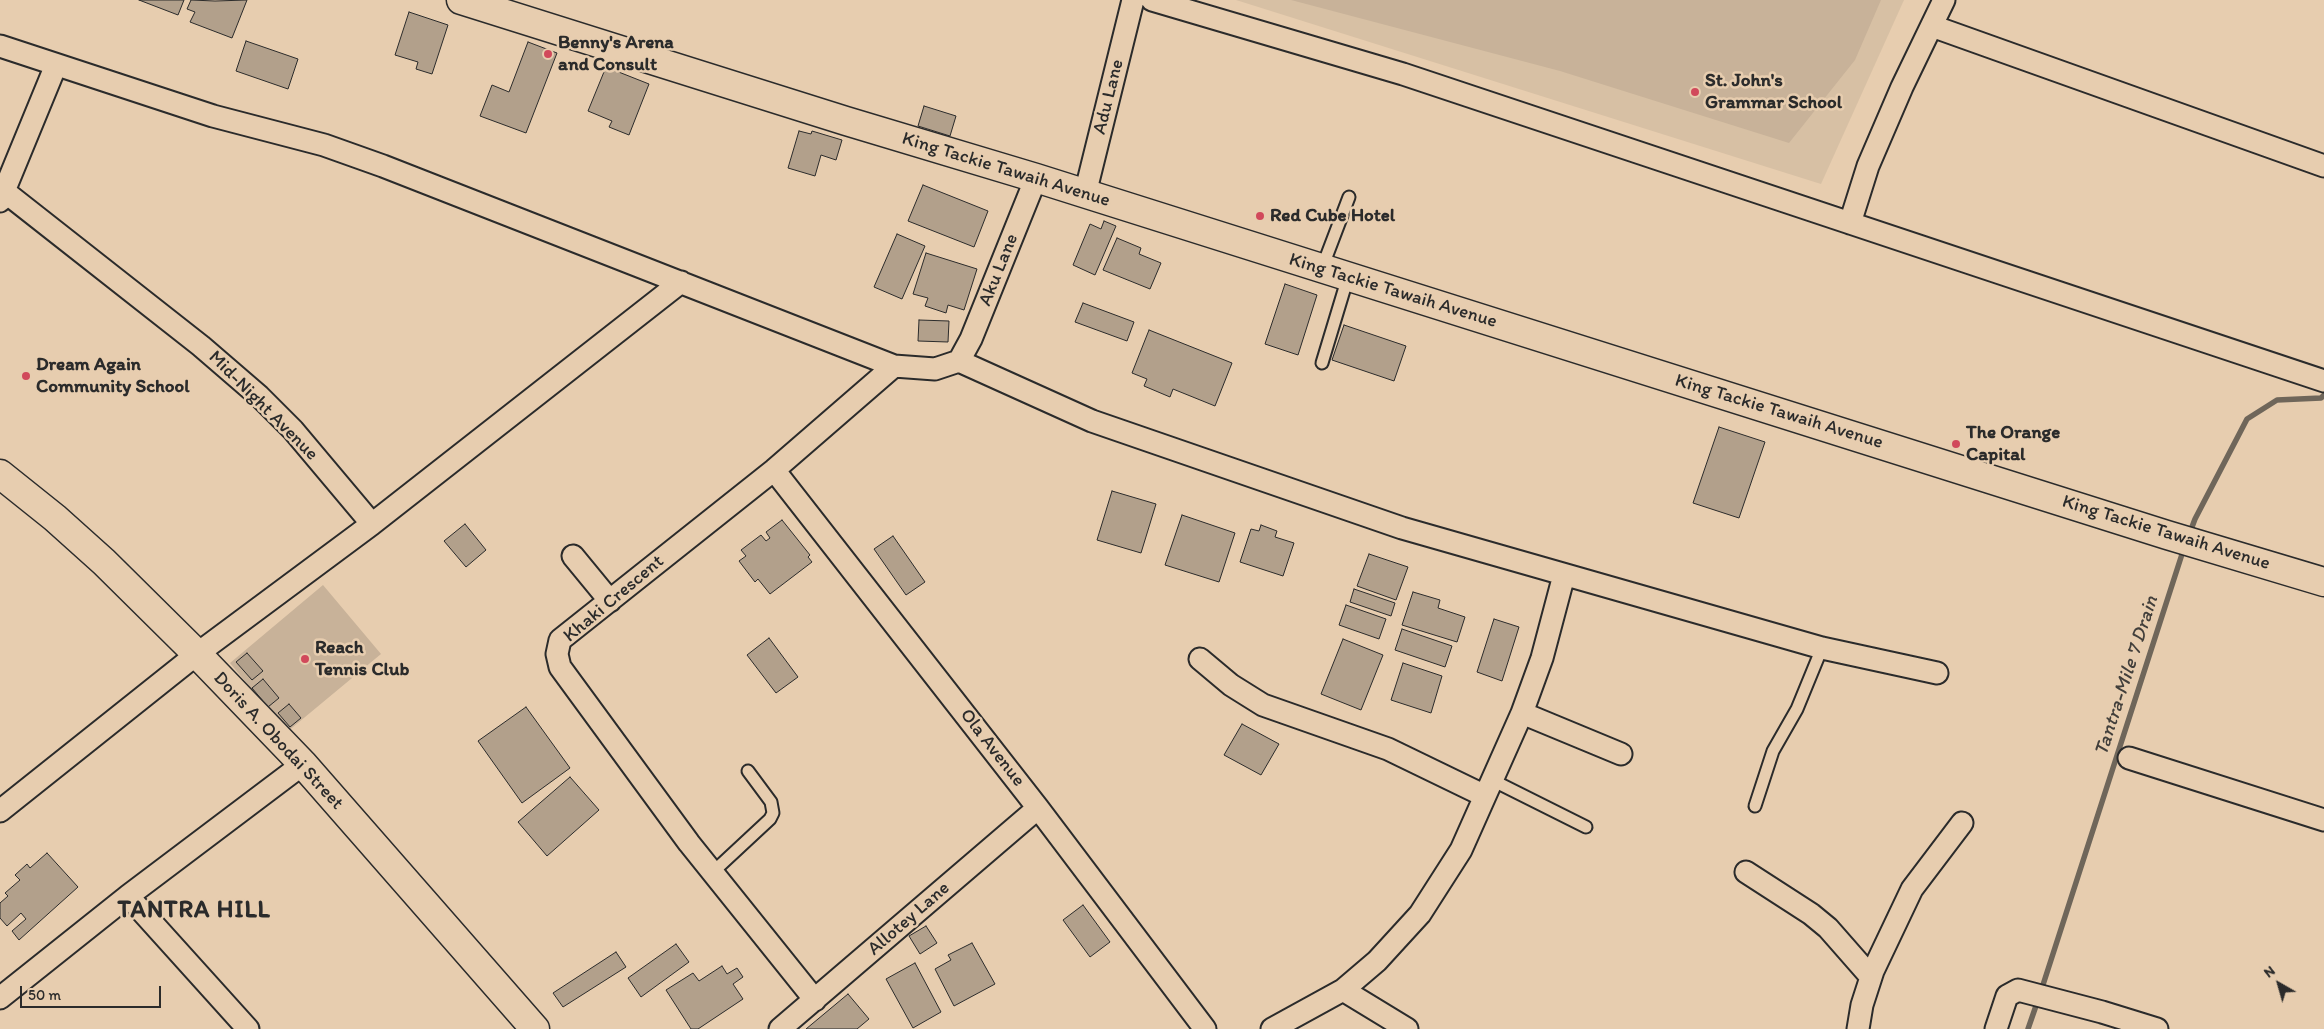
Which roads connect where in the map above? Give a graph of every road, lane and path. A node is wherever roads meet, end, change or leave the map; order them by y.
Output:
1 (461, 0) edge
2 (1132, 0) edge
3 (1152, 0) edge
4 (1944, 0) edge
5 (1932, 26) junction
6 (0, 46) edge
7 (56, 65) junction
8 (2324, 166) edge
9 (1036, 178) junction
10 (1, 193) edge
11 (1085, 194) junction
12 (1349, 197) dead end
13 (1850, 223) junction
14 (1322, 268) junction
15 (1348, 277) junction
16 (681, 282) junction
17 (959, 360) junction
18 (1322, 363) dead end
19 (894, 366) junction
20 (2323, 380) edge
21 (774, 470) junction
22 (0, 474) edge
23 (372, 524) junction
24 (573, 556) dead end
25 (1564, 575) junction
26 (2324, 582) edge
27 (610, 601) junction
28 (1822, 648) junction
29 (197, 654) junction
30 (1200, 659) dead end
31 (1936, 673) dead end
32 (1522, 713) junction
33 (1621, 754) dead end
34 (2129, 758) dead end
35 (303, 764) junction
36 (748, 771) dead end
37 (1488, 788) junction
38 (4, 802) edge
39 (1755, 806) dead end
40 (1038, 808) junction
41 (2324, 820) edge
42 (1962, 823) dead end
43 (1586, 827) dead end
44 (713, 872) junction
45 (1746, 872) dead end
46 (128, 896) junction
47 (1871, 977) junction
48 (1343, 990) junction
49 (0, 998) edge
50 (815, 1000) junction
51 (248, 1029) edge
52 (535, 1029) edge
53 (780, 1029) edge
54 (1205, 1029) edge
55 (1272, 1029) edge
56 (1408, 1029) edge
57 (1858, 1029) edge
58 (1996, 1029) edge
59 (2158, 1029) edge

1 - 9 street, King Tackie Tawaih Avenue
2 - 11 street, Adu Lane
3 - 13 street
4 - 5 street
5 - 8 street
5 - 13 street
6 - 7 street
7 - 10 street
7 - 16 street
9 - 11 street, King Tackie Tawaih Avenue
9 - 17 street, Aku Lane
10 - 23 street, Mid-Night Avenue
11 - 14 street, King Tackie Tawaih Avenue
12 - 14 lane
13 - 20 street
14 - 15 street, King Tackie Tawaih Avenue
15 - 18 lane
15 - 26 street, King Tackie Tawaih Avenue
16 - 19 street
16 - 23 street
17 - 19 street
17 - 25 street
19 - 21 street, Khaki Crescent
21 - 27 street, Khaki Crescent
21 - 40 street, Ola Avenue
22 - 29 street, Doris A. Obodai Street
23 - 29 street
24 - 27 street
25 - 28 street
25 - 32 street
27 - 44 street, Khaki Crescent
28 - 31 street
28 - 39 lane
29 - 35 street, Doris A. Obodai Street
29 - 38 street
30 - 37 street
32 - 33 street
32 - 37 street
34 - 41 street
35 - 46 street
35 - 52 street, Doris A. Obodai Street
36 - 44 lane
37 - 43 lane
37 - 48 street
40 - 50 street, Allotey Lane
40 - 54 street, Ola Avenue
42 - 47 street
44 - 50 street, Khaki Crescent
45 - 47 street
46 - 49 street
46 - 51 street
47 - 57 street
48 - 55 street
48 - 56 street
50 - 53 street, Allotey Lane
58 - 59 street

